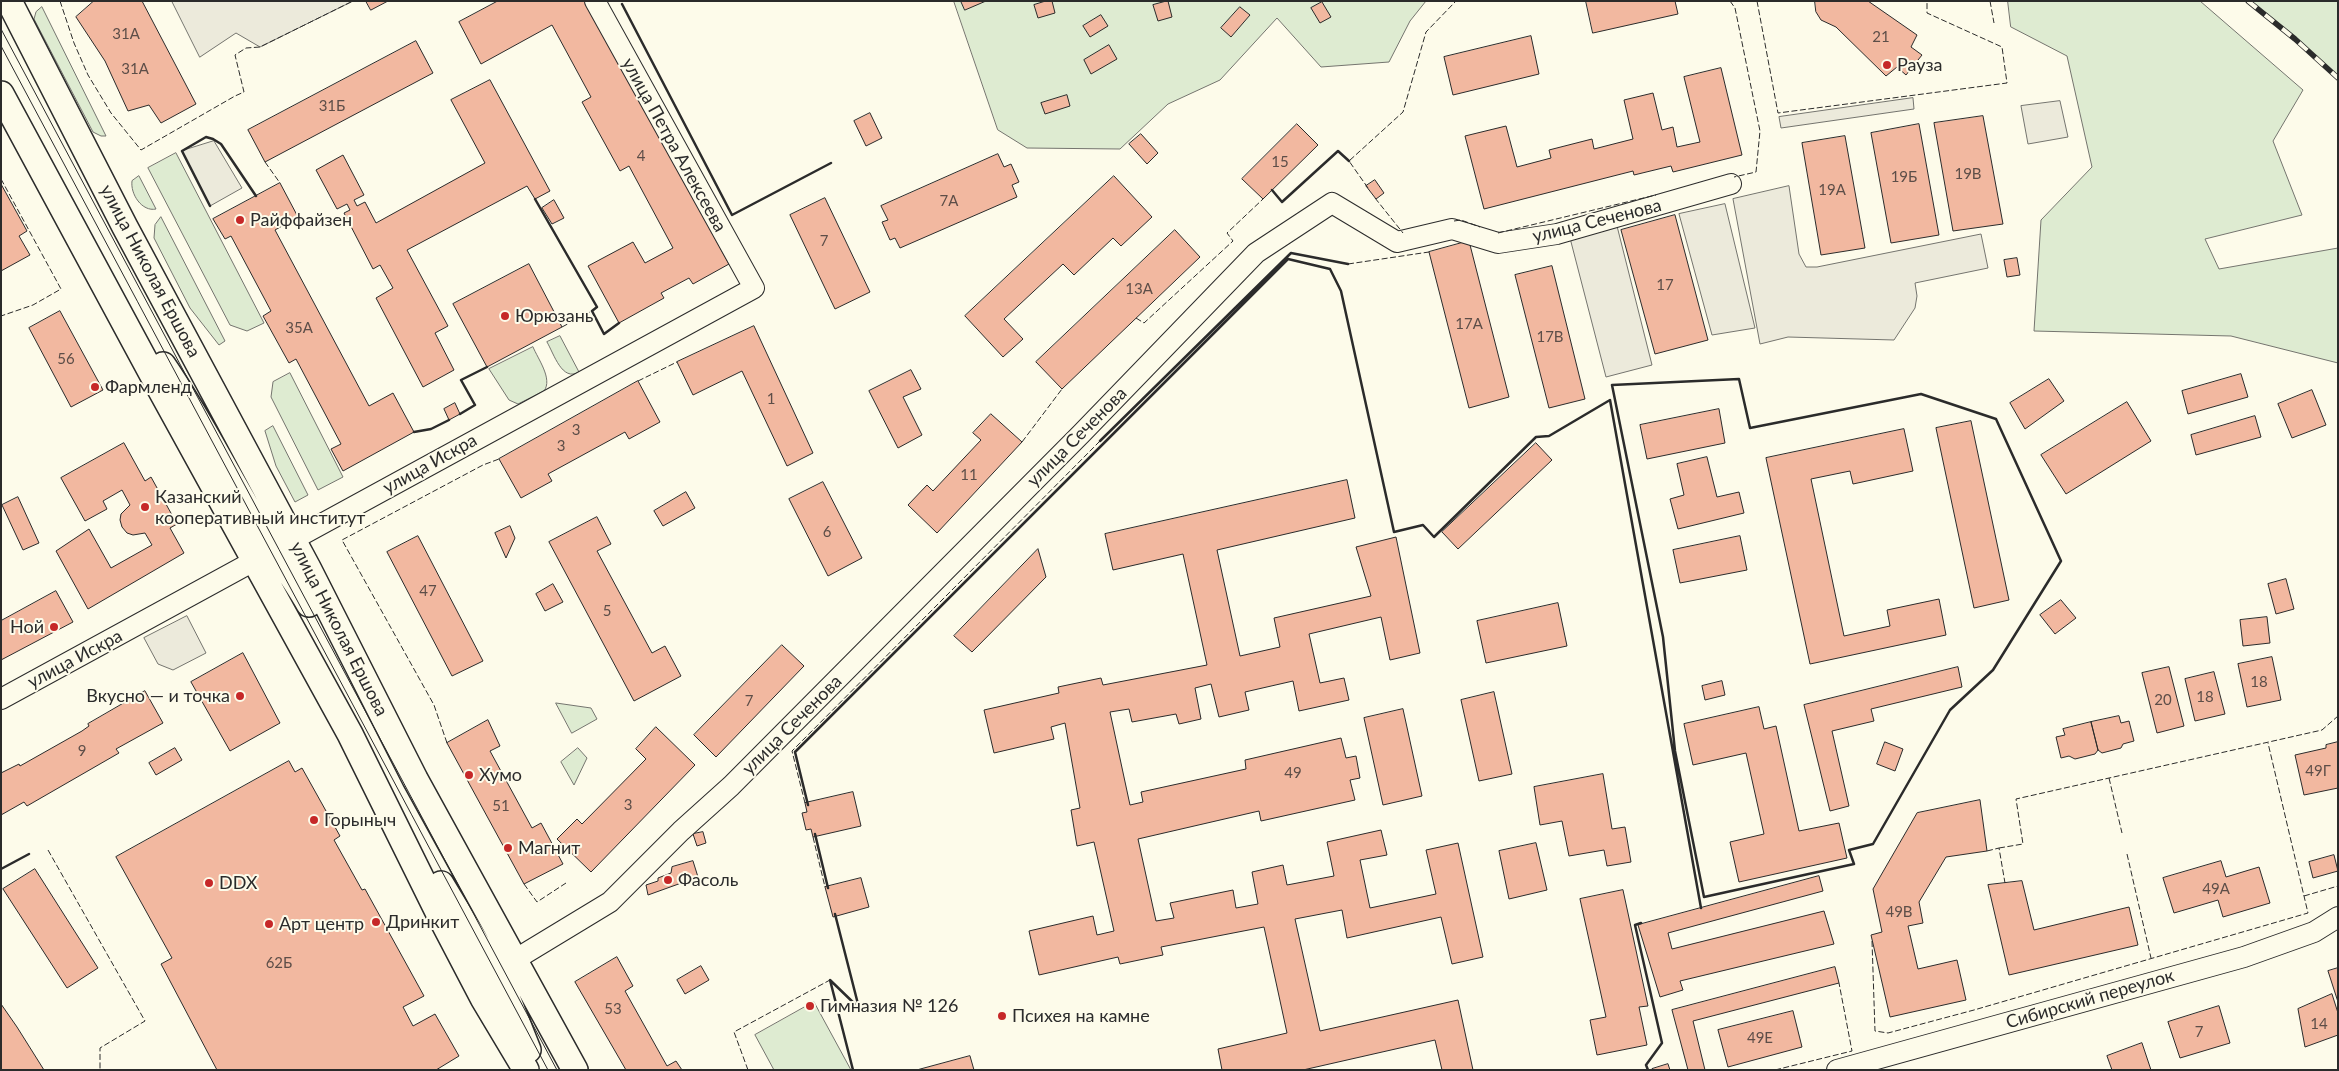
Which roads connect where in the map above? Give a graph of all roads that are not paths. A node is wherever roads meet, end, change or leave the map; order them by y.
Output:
1 (9, 1) edge
2 (595, 1) edge
3 (1, 94) edge
4 (1731, 184) dead end
5 (754, 288) joint
6 (275, 550) junction
7 (1, 699) edge
8 (350, 734) junction
9 (415, 779) junction
10 (2338, 917) edge
11 (516, 959) junction
12 (526, 1070) edge
13 (537, 1070) edge
14 (565, 1070) edge
15 (575, 1070) edge
16 (1837, 1070) edge

1 - 6 main road, улица Николая Ершова
2 - 5 street, улица Петра Алексеева
3 - 6 main road, улица Николая Ершова
4 - 11 street, улица Сеченова
5 - 6 street, улица Искра
6 - 7 street, улица Искра
6 - 8 main road, улица Николая Ершова
6 - 9 main road, улица Николая Ершова
8 - 12 main road, улица Николая Ершова
8 - 13 main road
9 - 11 main road, улица Николая Ершова
9 - 14 main road
10 - 16 street, Сибирский переулок
11 - 15 main road, улица Николая Ершова

